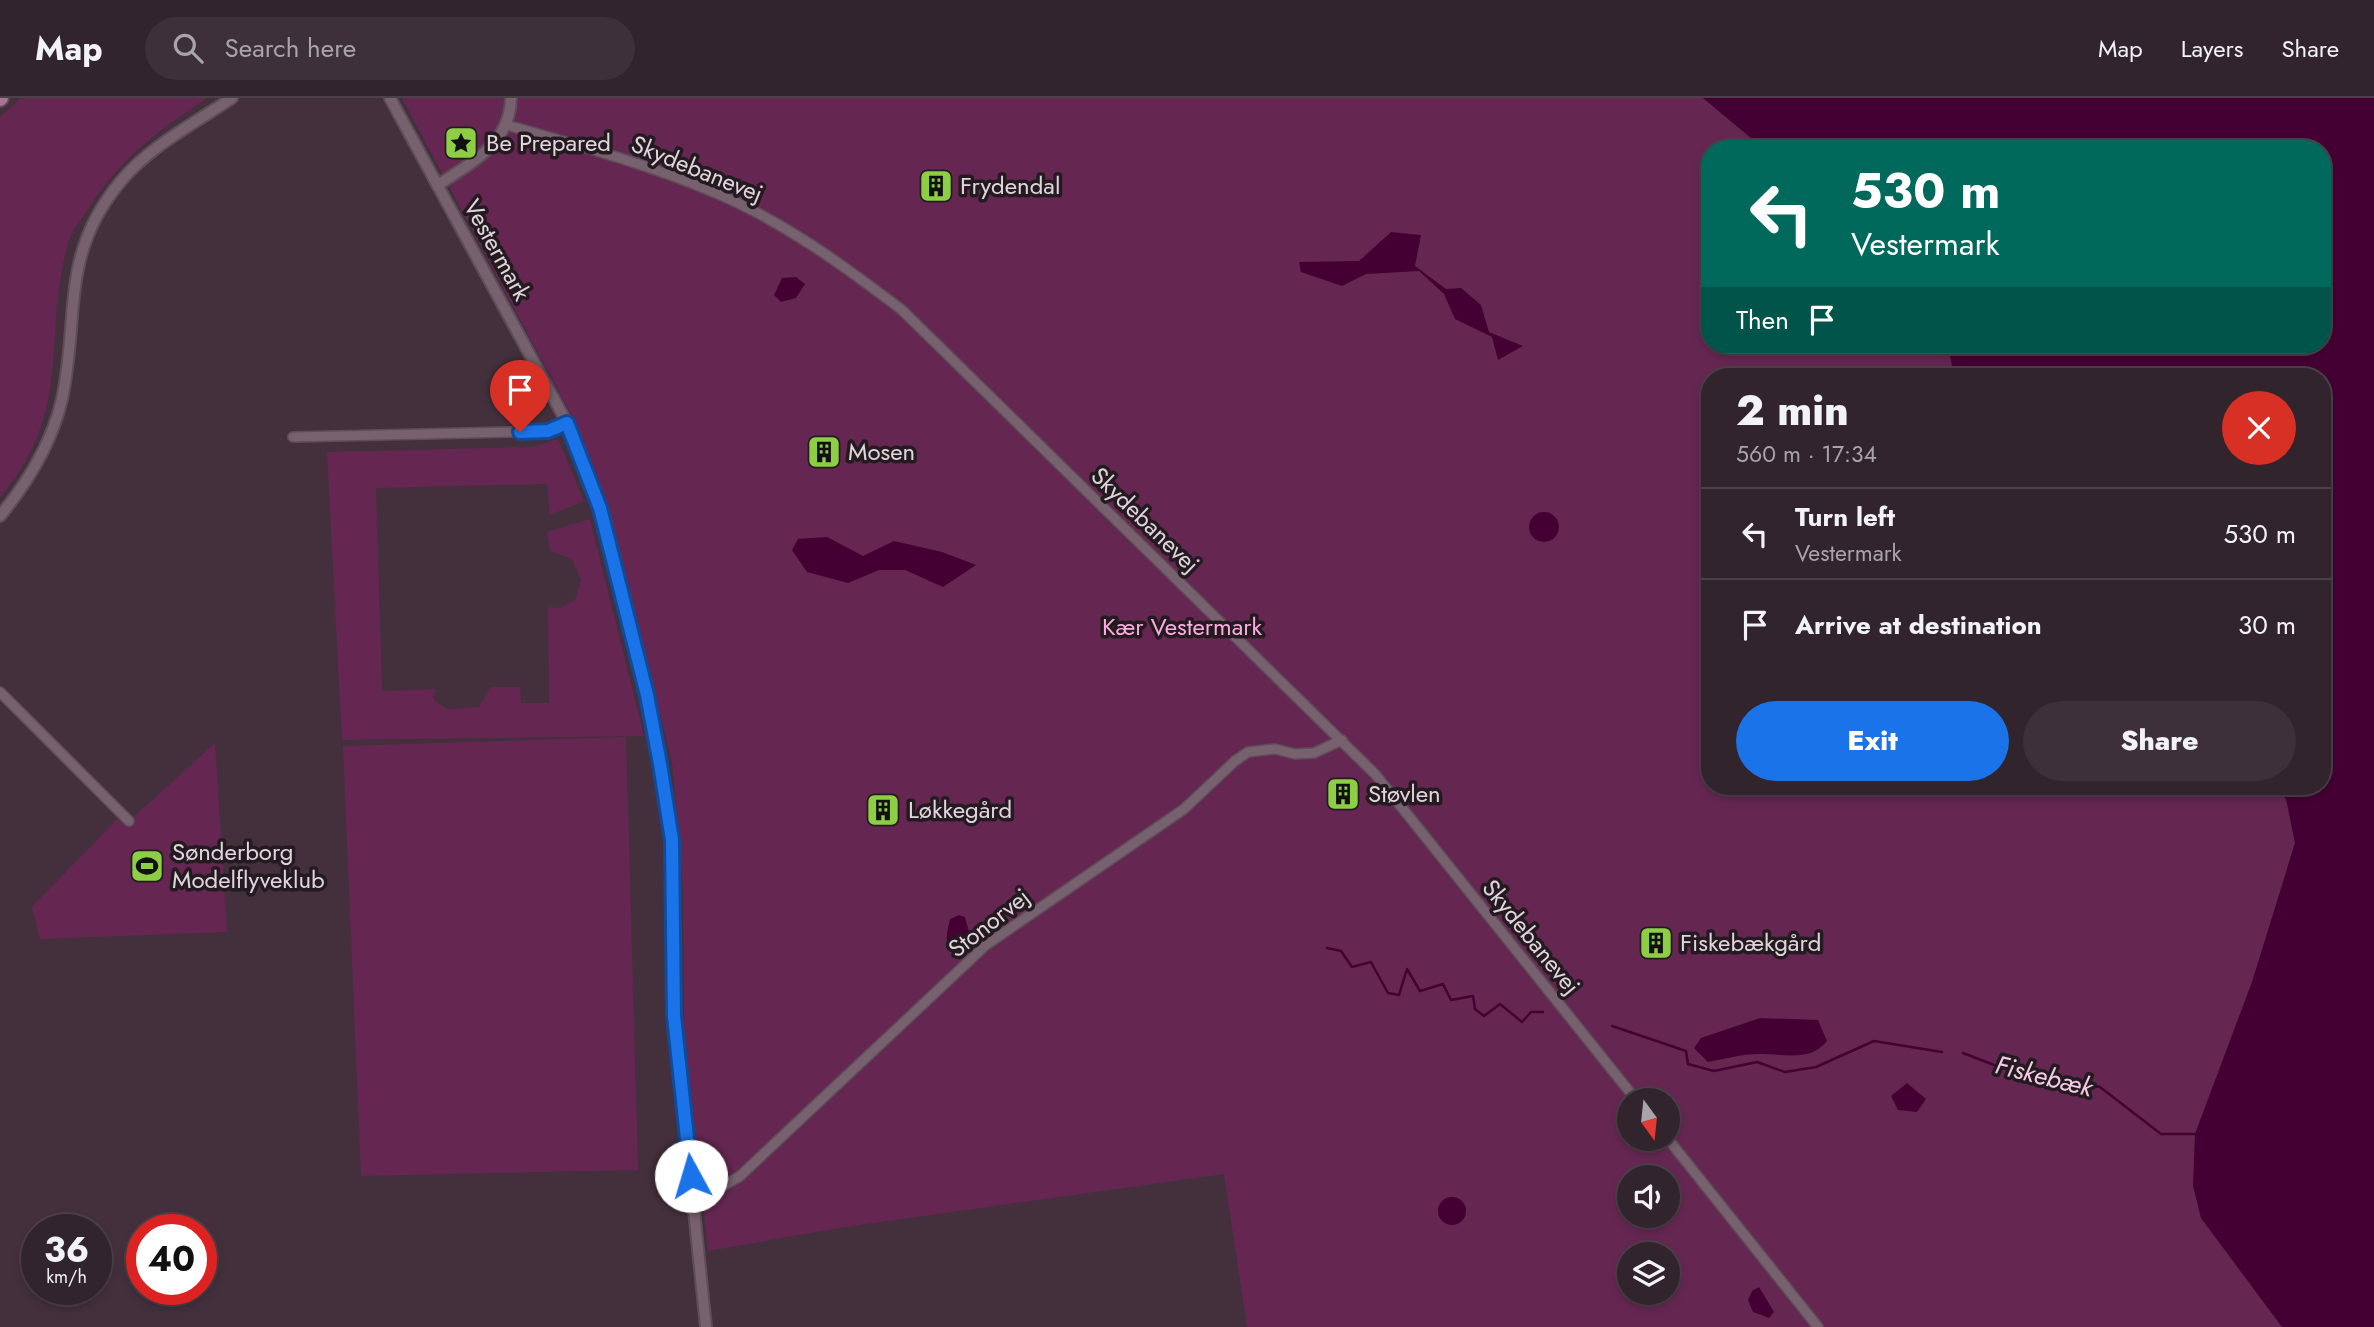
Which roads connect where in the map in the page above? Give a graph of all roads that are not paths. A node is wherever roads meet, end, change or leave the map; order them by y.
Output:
1 (232, 98) edge
2 (390, 98) edge
3 (510, 98) edge
4 (507, 125) junction
5 (438, 185) junction
6 (567, 423) junction
7 (293, 437) dead end
8 (0, 516) edge
9 (0, 692) edge
10 (1342, 740) junction
11 (129, 821) dead end
12 (1627, 1088) edge
13 (1678, 1152) edge
14 (694, 1203) junction
15 (706, 1327) edge
16 (1818, 1327) edge

1 - 8 street
2 - 5 street, Vestermark
3 - 4 street
4 - 5 street
4 - 10 street, Skydebanevej
5 - 6 street, Vestermark
6 - 7 street
6 - 14 street, Vestermark
9 - 11 street
10 - 12 street, Skydebanevej
10 - 14 street, Stonorvej
13 - 16 street
14 - 15 street, Vestermark

